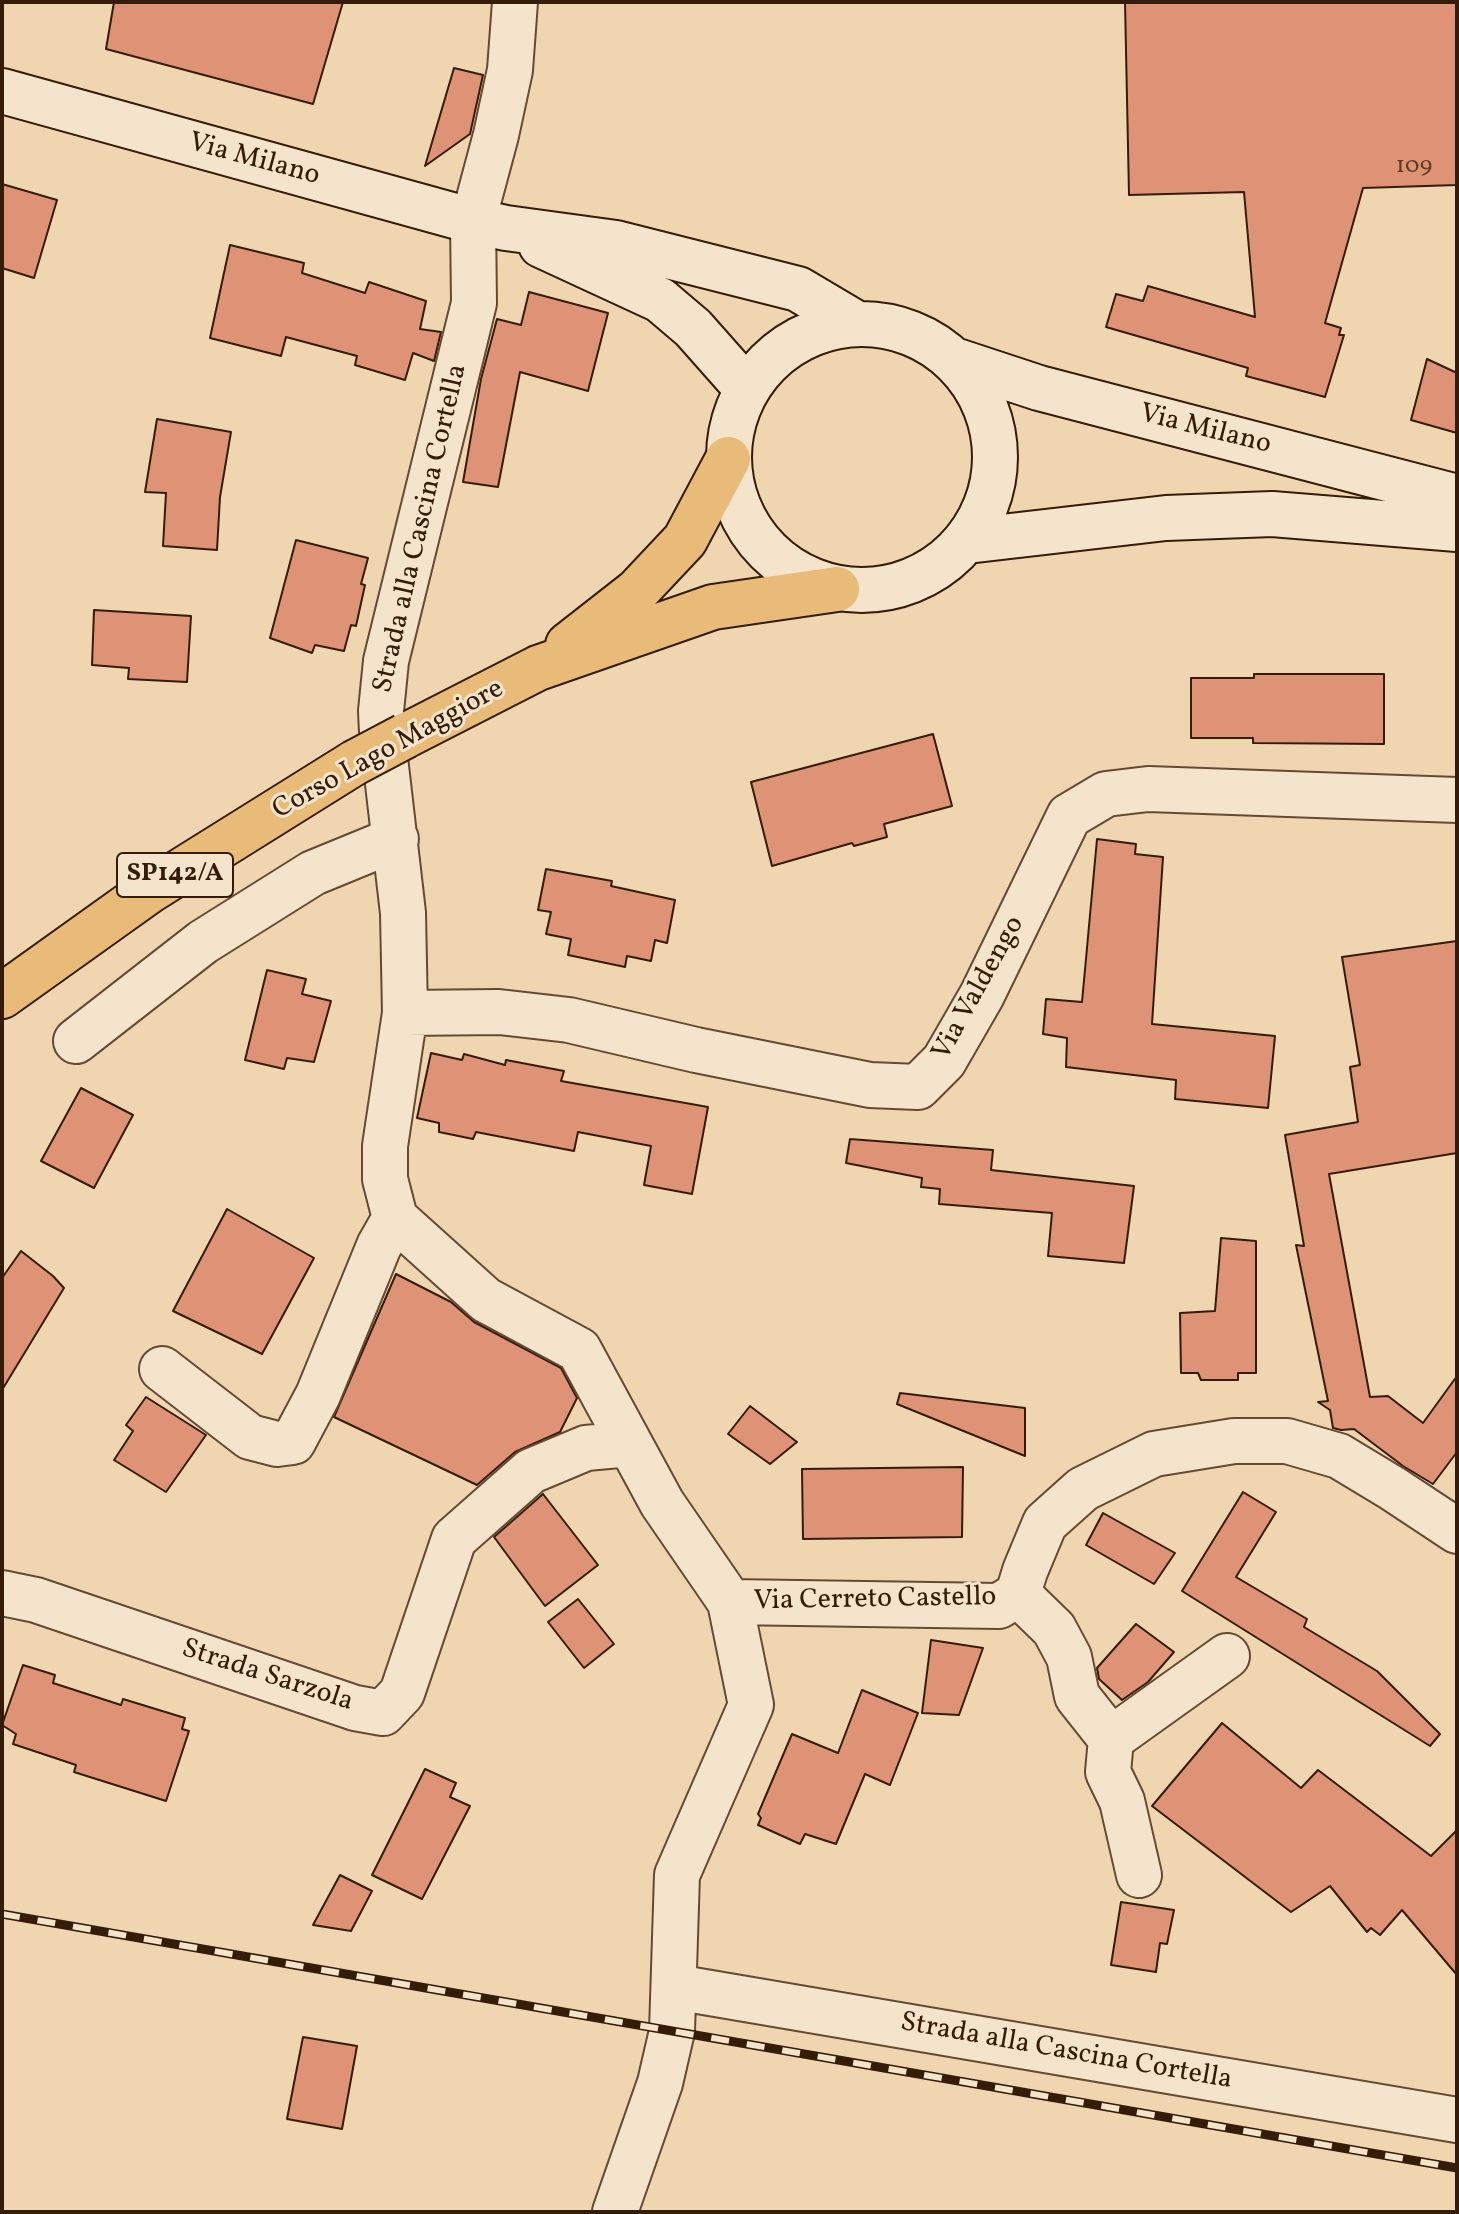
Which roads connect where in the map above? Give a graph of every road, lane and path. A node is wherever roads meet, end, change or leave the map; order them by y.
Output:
1 (515, 2) edge
2 (2, 91) edge
3 (489, 224) junction
4 (857, 324) junction
5 (954, 360) junction
6 (747, 389) junction
7 (728, 459) junction
8 (1457, 497) edge
9 (1457, 529) edge
10 (967, 541) junction
11 (837, 589) junction
12 (538, 668) junction
13 (1457, 800) edge
14 (396, 839) junction
15 (2, 996) edge
16 (405, 1013) junction
17 (76, 1041) dead end
18 (395, 1218) junction
19 (162, 1369) dead end
20 (630, 1444) junction
21 (1457, 1531) edge
22 (2, 1593) edge
23 (1018, 1594) junction
24 (730, 1602) junction
25 (1227, 1656) dead end
26 (1111, 1739) junction
27 (1139, 1875) dead end
28 (675, 1987) junction
29 (1457, 2120) edge
30 (615, 2212) edge

1 - 3 street, Strada alla Cascina Cortella
2 - 3 street, Via Milano
3 - 4 street, Via Milano
3 - 6 street, Via Milano
3 - 14 street, Strada alla Cascina Cortella
4 - 5 street
4 - 6 street
5 - 8 street, Via Milano
5 - 10 street
6 - 7 street
7 - 11 street
7 - 12 highway, Corso Lago Maggiore / SP142/A
9 - 10 street
10 - 11 street
11 - 12 highway, Corso Lago Maggiore / SP142/A
12 - 15 highway, Corso Lago Maggiore / SP142/A, bridge
13 - 16 street, Via Valdengo
14 - 16 street, Strada alla Cascina Cortella
14 - 17 street
16 - 18 street, Strada alla Cascina Cortella
18 - 19 street
18 - 20 street
20 - 22 street, Strada Sarzola
20 - 24 street
21 - 23 street, Via Cerreto Castello
23 - 24 street, Via Cerreto Castello
23 - 26 street, Via Cerreto Castello
24 - 28 street
25 - 26 street
26 - 27 street
28 - 29 street, Strada alla Cascina Cortella
28 - 30 street

